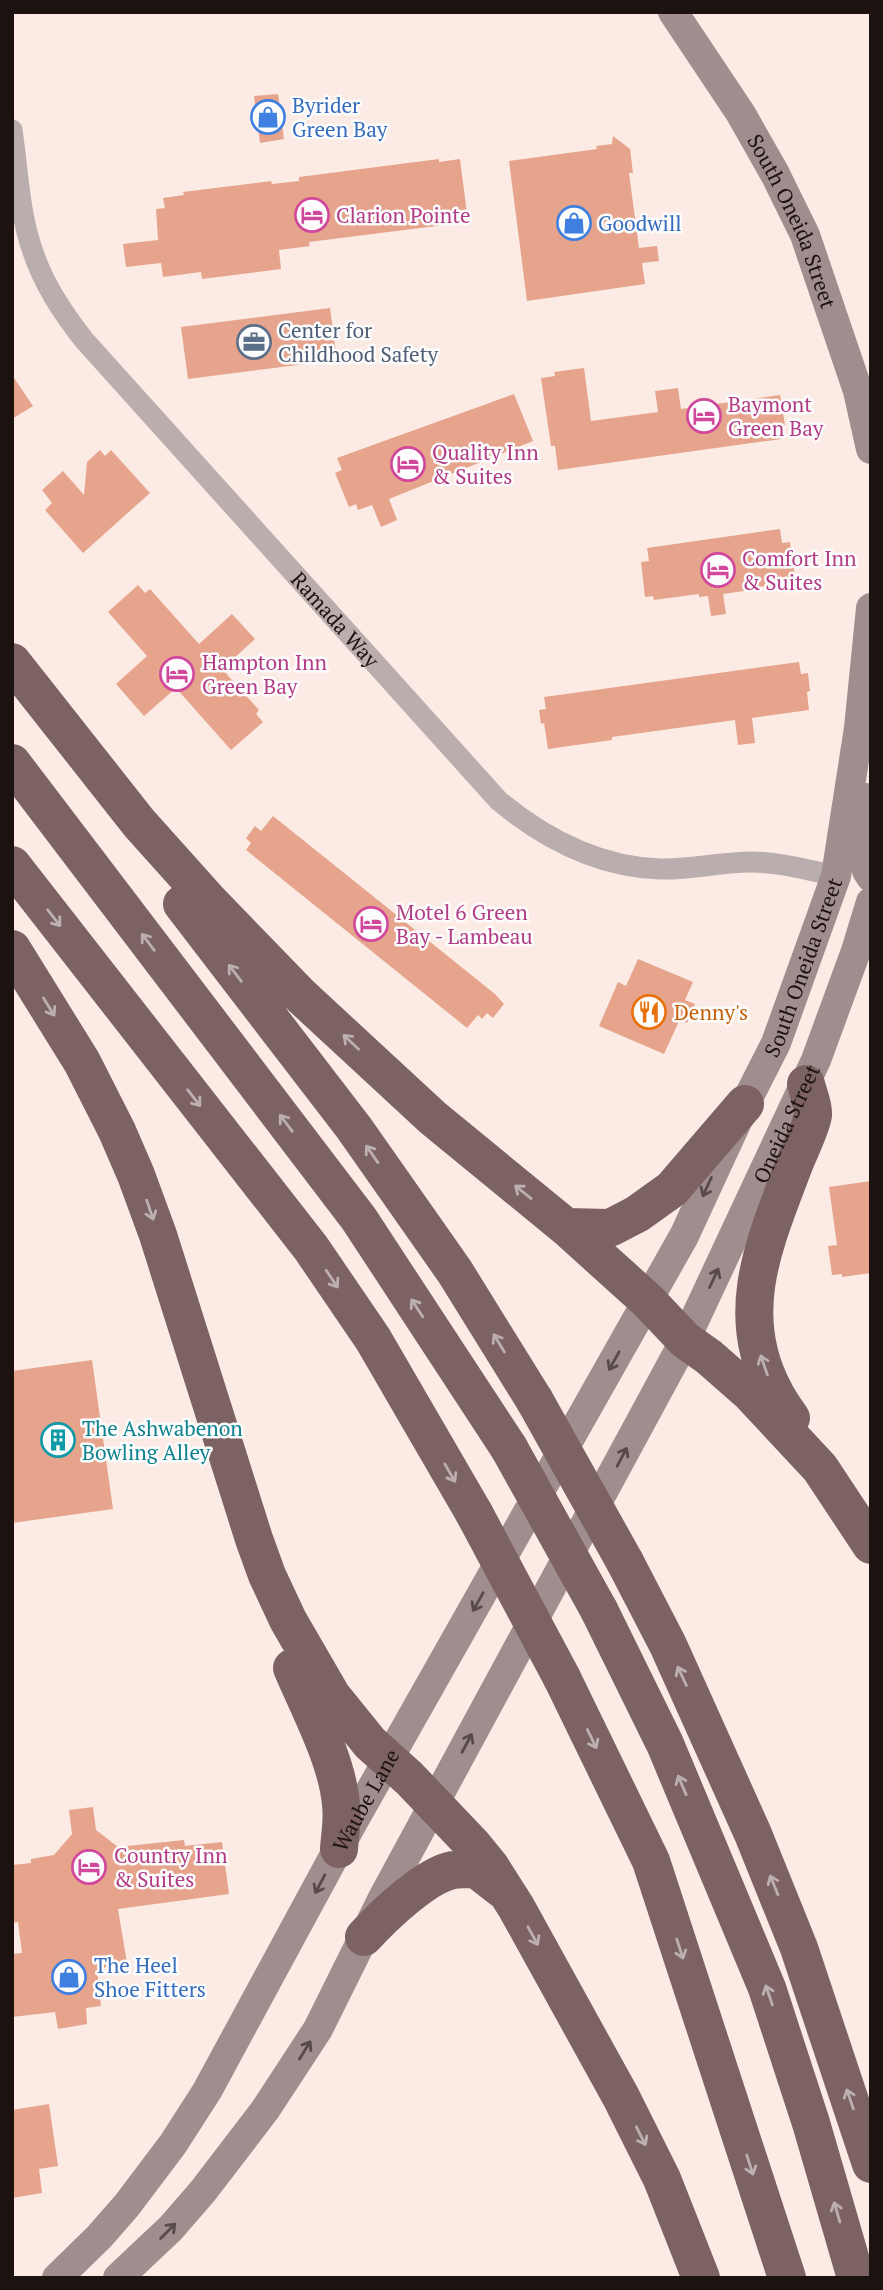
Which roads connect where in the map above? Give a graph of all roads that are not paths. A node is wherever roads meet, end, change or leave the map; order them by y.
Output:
1 (673, 12) edge
2 (12, 130) edge
3 (871, 449) edge
4 (870, 616) edge
5 (12, 662) edge
6 (12, 681) edge
7 (12, 763) edge
8 (871, 767) edge
9 (12, 864) edge
10 (836, 876) junction
11 (871, 877) edge
12 (871, 902) edge
13 (12, 950) edge
14 (806, 1084) junction
15 (745, 1104) junction
16 (566, 1227) junction
17 (648, 1301) junction
18 (685, 1340) junction
19 (820, 1468) junction
20 (871, 1545) edge
21 (277, 1598) junction
22 (389, 1760) junction
23 (434, 1803) junction
24 (339, 1849) junction
25 (507, 1893) junction
26 (364, 1937) junction
27 (871, 2164) edge
28 (57, 2278) edge
29 (118, 2278) edge
30 (701, 2278) edge
31 (787, 2278) edge
32 (856, 2278) edge

1 - 3 main road, South Oneida Street
2 - 10 street, Ramada Way
4 - 10 main road, South Oneida Street
16 -> 5 highway
27 -> 6 highway, bridge
32 -> 7 highway, bridge
8 - 11 main road
9 -> 31 highway, bridge
10 - 14 main road
10 - 15 main road, South Oneida Street
12 - 14 main road, Oneida Street
13 -> 21 highway
18 -> 14 main road, Oneida Street
19 -> 14 highway
15 - 16 highway
15 -> 17 main road, South Oneida Street
16 - 17 highway
17 - 18 highway
17 -> 22 main road, Waube Lane
18 - 19 highway
23 -> 18 main road
19 - 20 highway
21 - 22 highway
21 - 24 highway
22 - 23 highway
22 - 24 main road, Waube Lane
23 - 25 highway
23 - 26 main road
24 -> 28 main road, Waube Lane
25 - 26 highway
25 -> 30 highway
29 -> 26 main road

